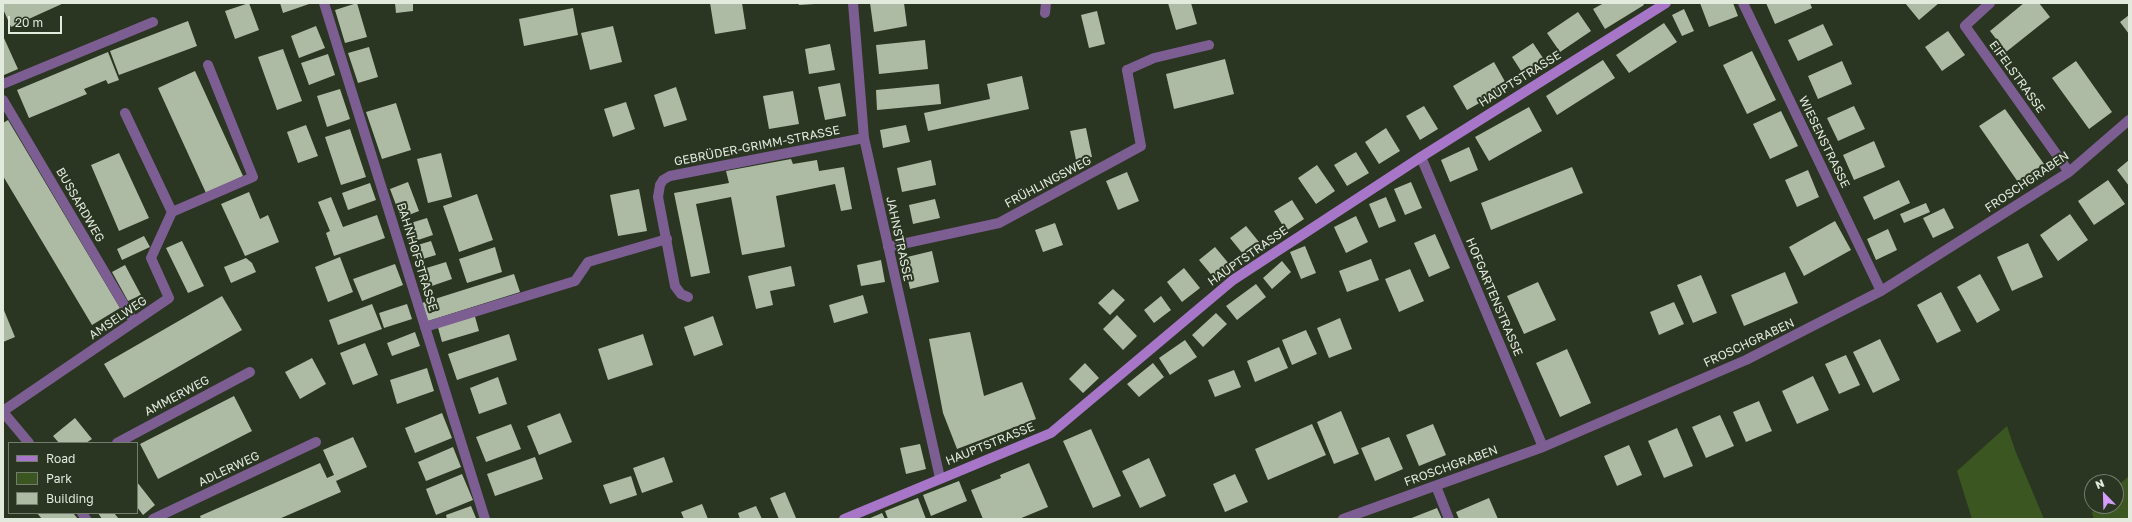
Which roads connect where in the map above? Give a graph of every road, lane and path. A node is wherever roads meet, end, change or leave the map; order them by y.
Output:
1 (324, 3) edge
2 (853, 3) edge
3 (1666, 3) edge
4 (1743, 3) edge
5 (1990, 3) edge
6 (153, 22) dead end
7 (1209, 45) dead end
8 (208, 65) dead end
9 (3, 84) edge
10 (3, 100) edge
11 (126, 113) dead end
12 (2129, 120) edge
13 (864, 138) junction
14 (1421, 157) junction
15 (2069, 172) junction
16 (172, 212) junction
17 (667, 240) junction
18 (888, 247) junction
19 (1881, 292) junction
20 (688, 297) dead end
21 (134, 322) junction
22 (425, 327) junction
23 (250, 372) dead end
24 (3, 412) edge
25 (28, 442) edge
26 (119, 442) edge
27 (316, 442) dead end
28 (1543, 447) junction
29 (940, 478) junction
30 (1436, 486) junction
31 (153, 519) edge
32 (485, 519) edge
33 (844, 519) edge
34 (1343, 519) edge
35 (1449, 519) edge

1 - 22 street, BAHNHOFSTRASSE
2 - 13 street, JAHNSTRASSE
3 - 14 street, HAUPTSTRASSE
4 - 19 street, WIESENSTRASSE
5 - 15 street, EIFELSTRASSE
6 - 9 street
7 - 18 street, FRÜHLINGSWEG
8 - 16 street
10 - 21 street, BUSSARDWEG
11 - 16 street
12 - 15 street, FROSCHGRABEN
13 - 17 street, GEBRÜDER-GRIMM-STRASSE
13 - 18 street, JAHNSTRASSE
14 - 28 street, HOFGARTENSTRASSE
14 - 29 street, HAUPTSTRASSE
15 - 19 street, FROSCHGRABEN
16 - 21 street, AMSELWEG
17 - 20 street, GEBRÜDER-GRIMM-STRASSE
17 - 22 street
18 - 29 street, JAHNSTRASSE
19 - 28 street, FROSCHGRABEN
21 - 24 street, AMSELWEG
22 - 32 street, BAHNHOFSTRASSE
23 - 26 street, AMMERWEG
24 - 25 street
27 - 31 street, ADLERWEG
28 - 30 street, FROSCHGRABEN
29 - 33 street, HAUPTSTRASSE
30 - 34 street, FROSCHGRABEN
30 - 35 street

